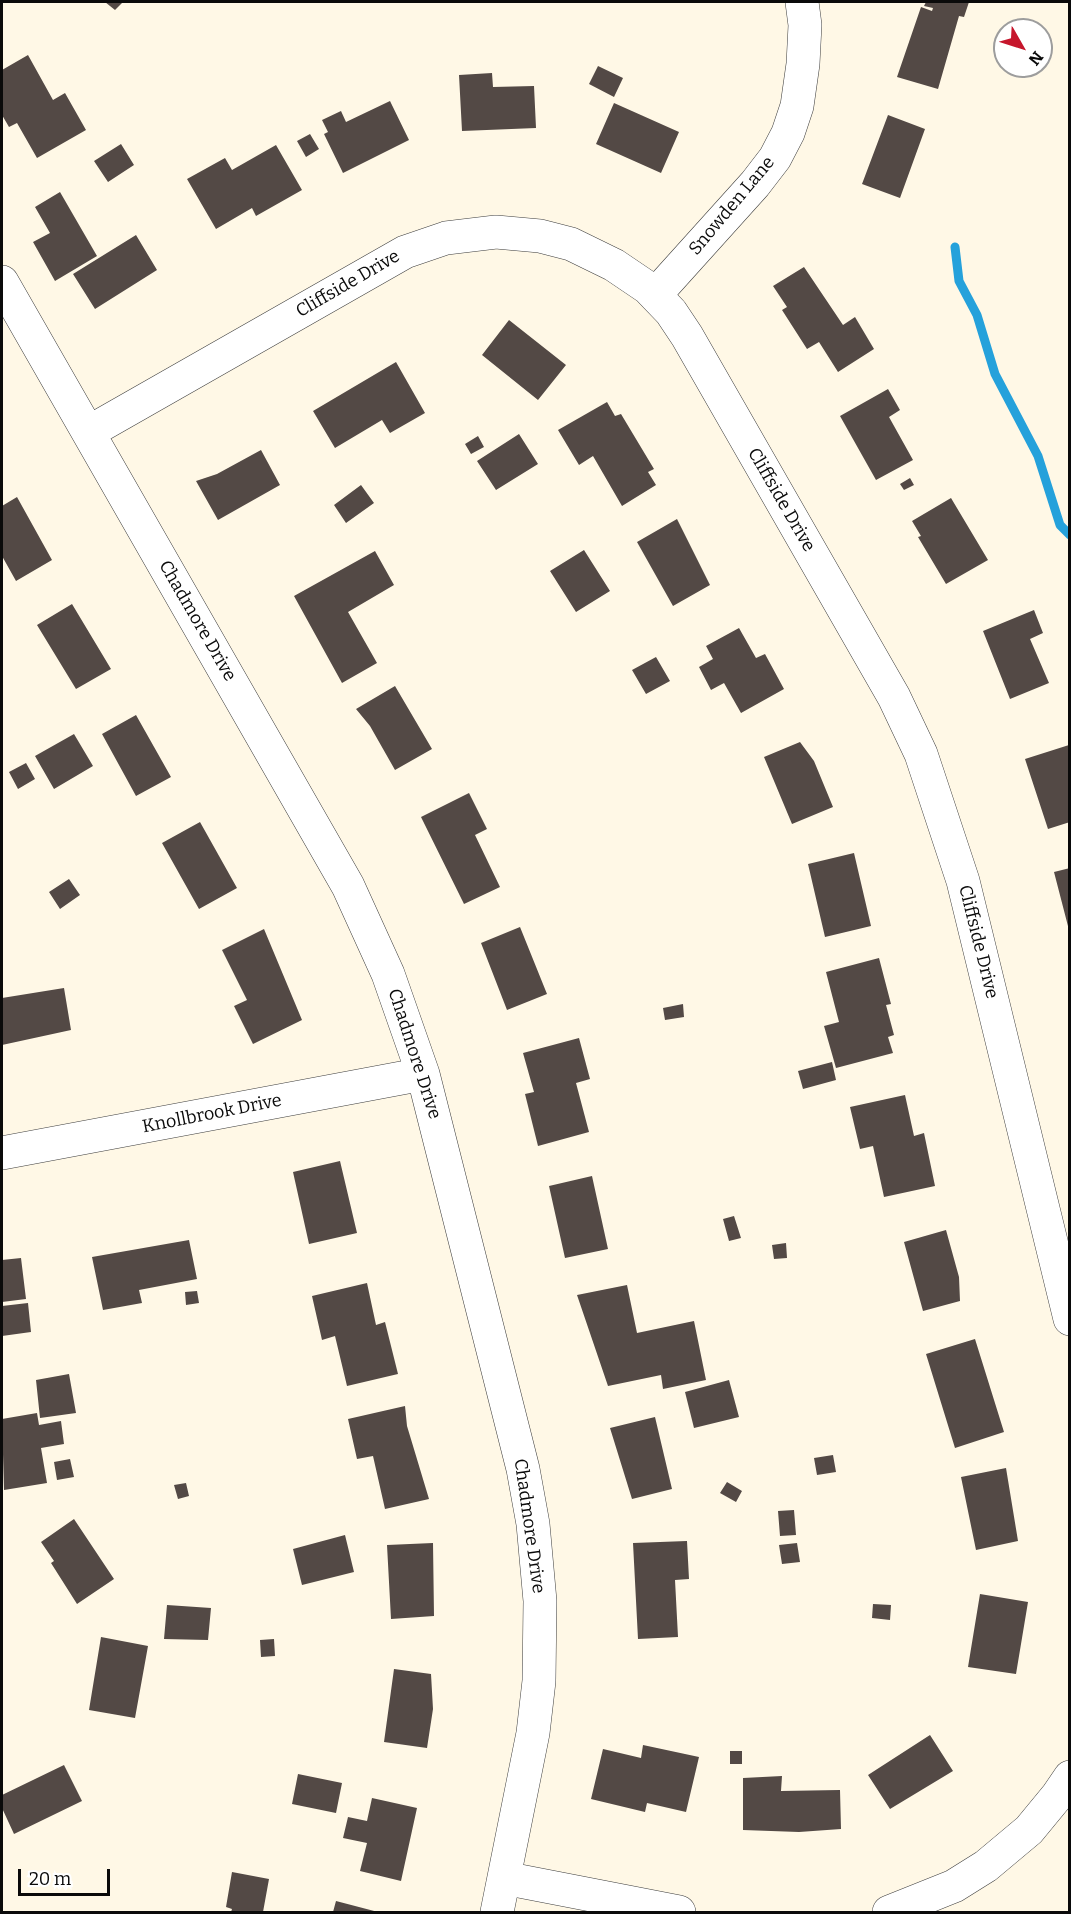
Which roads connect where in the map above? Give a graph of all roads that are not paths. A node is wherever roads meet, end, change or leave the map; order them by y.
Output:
1 (802, 2) edge
2 (2, 282) edge
3 (655, 295) junction
4 (89, 432) junction
5 (423, 1074) junction
6 (2, 1153) edge
7 (1070, 1318) edge
8 (1070, 1777) edge
9 (504, 1878) junction
10 (497, 1912) edge
11 (680, 1912) edge
12 (889, 1912) edge

1 - 3 street, Snowden Lane
2 - 4 street, Chadmore Drive
3 - 4 street, Cliffside Drive
3 - 7 street, Cliffside Drive
4 - 5 street, Chadmore Drive
5 - 6 street, Knollbrook Drive
5 - 9 street, Chadmore Drive
8 - 12 street
9 - 10 street, Chadmore Drive
9 - 11 street

